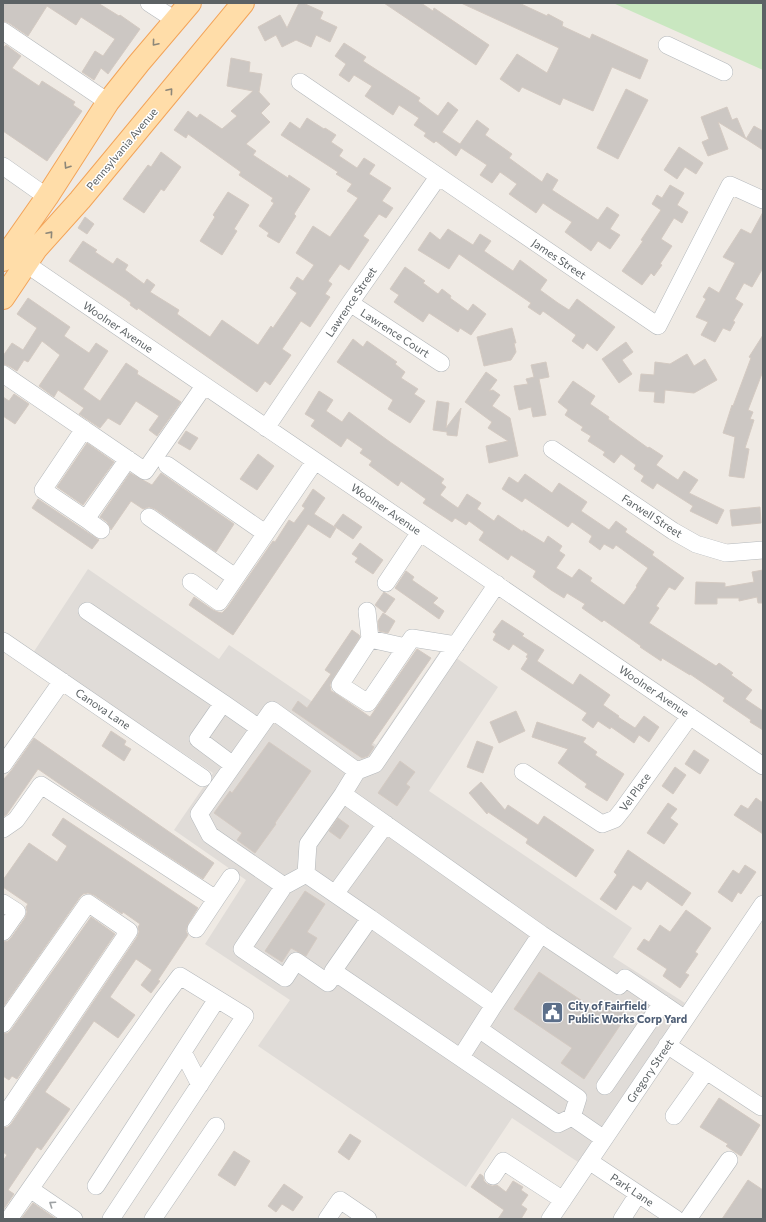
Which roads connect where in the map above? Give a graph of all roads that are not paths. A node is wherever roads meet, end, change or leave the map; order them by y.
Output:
1 (149, 3) edge
2 (190, 3) edge
3 (243, 3) edge
4 (175, 20) junction
5 (3, 31) edge
6 (667, 45) dead end
7 (724, 72) dead end
8 (300, 82) dead end
9 (108, 102) junction
10 (3, 166) edge
11 (438, 177) junction
12 (47, 197) junction
13 (763, 200) edge
14 (13, 259) edge
15 (3, 298) edge
16 (350, 303) junction
17 (441, 363) dead end
18 (3, 374) edge
19 (204, 386) junction
20 (266, 428) junction
21 (84, 429) junction
22 (552, 449) dead end
23 (128, 459) junction
24 (314, 461) junction
25 (167, 465) dead end
26 (149, 517) dead end
27 (86, 519) junction
28 (101, 530) dead end
29 (420, 532) junction
30 (265, 533) junction
31 (763, 550) edge
32 (235, 577) junction
33 (191, 582) dead end
34 (386, 583) dead end
35 (497, 584) junction
36 (367, 611) dead end
37 (87, 612) dead end
38 (370, 639) junction
39 (3, 641) edge
40 (456, 645) junction
41 (406, 647) junction
42 (62, 681) junction
43 (223, 703) junction
44 (690, 716) junction
45 (259, 728) junction
46 (3, 765) edge
47 (233, 765) junction
48 (763, 766) edge
49 (357, 771) junction
50 (523, 772) dead end
51 (203, 778) dead end
52 (343, 794) junction
53 (386, 824) junction
54 (3, 829) edge
55 (306, 874) junction
56 (231, 877) dead end
57 (284, 886) junction
58 (335, 894) junction
59 (216, 899) junction
60 (3, 903) edge
61 (763, 904) edge
62 (370, 918) junction
63 (196, 929) dead end
64 (3, 932) edge
65 (541, 934) junction
66 (335, 973) junction
67 (217, 999) junction
68 (662, 1003) junction
69 (494, 1005) junction
70 (685, 1019) junction
71 (3, 1024) edge
72 (479, 1029) junction
73 (667, 1045) junction
74 (183, 1052) junction
75 (461, 1058) junction
76 (706, 1071) junction
77 (200, 1085) junction
78 (605, 1086) dead end
79 (763, 1105) edge
80 (674, 1116) dead end
81 (572, 1117) junction
82 (3, 1118) edge
83 (216, 1126) dead end
84 (604, 1139) junction
85 (728, 1160) dead end
86 (589, 1161) junction
87 (493, 1176) dead end
88 (96, 1186) dead end
89 (30, 1189) junction
90 (638, 1194) junction
91 (563, 1200) junction
92 (9, 1219) edge
93 (74, 1219) edge
94 (112, 1219) edge
95 (153, 1219) edge
96 (327, 1219) edge
97 (368, 1219) edge
98 (550, 1219) edge
99 (622, 1219) edge
100 (676, 1219) edge
101 (688, 1219) edge

1 - 4 street
2 - 4 main road, Pennsylvania Avenue
14 -> 3 main road, Pennsylvania Avenue
4 -> 9 main road, Pennsylvania Avenue
5 - 9 street
6 - 7 street
8 - 11 street, James Street
9 -> 12 main road, Pennsylvania Avenue
10 - 12 street
11 - 13 street, James Street
11 - 16 street, Lawrence Street
12 - 14 main road, Pennsylvania Avenue
14 - 15 main road, Pennsylvania Avenue
14 - 19 street, Woolner Avenue
16 - 17 street, Lawrence Court
16 - 20 street, Lawrence Street
18 - 21 street
19 - 20 street, Woolner Avenue
19 - 23 street
20 - 24 street, Woolner Avenue
21 - 23 street
21 - 27 street
22 - 31 street, Farwell Street
23 - 27 street
24 - 29 street, Woolner Avenue
24 - 30 street
25 - 30 street
26 - 32 street
27 - 28 street
29 - 34 street
29 - 35 street, Woolner Avenue
30 - 32 street
32 - 33 street
35 - 40 street
35 - 44 street, Woolner Avenue
36 - 38 street
37 - 43 street
38 - 41 street
38 - 41 street
39 - 42 street, Canova Lane
40 - 41 street
40 - 49 street
42 - 46 street
42 - 51 street, Canova Lane
43 - 45 street
43 - 47 street
44 - 48 street, Woolner Avenue
44 - 50 street, Vel Place
45 - 47 street
45 - 49 street
47 - 57 street
49 - 52 street
52 - 53 street
52 - 55 street
53 - 58 street
53 - 65 street
54 - 59 street
55 - 57 street
55 - 58 street
56 - 59 street
57 - 66 street
58 - 62 street
59 - 63 street
60 - 64 street
61 - 70 street, Gregory Street
62 - 66 street
62 - 69 street
65 - 68 street
65 - 69 street
66 - 75 street
67 - 74 street
67 - 77 street
67 - 89 street
68 - 70 street
68 - 78 street
69 - 72 street
70 - 73 street, Gregory Street
71 - 82 street
72 - 75 street
72 - 81 street
73 - 76 street
73 - 84 street, Gregory Street
74 - 77 street
74 - 88 street
75 - 81 street
76 - 79 street
76 - 80 street
77 - 94 street
81 - 84 street
83 - 95 street
84 - 86 street, Gregory Street
85 - 101 street
86 - 90 street, Park Lane
86 - 91 street, Gregory Street
87 - 91 street
89 - 92 street
93 -> 89 street
90 - 99 street
90 - 100 street, Park Lane
91 - 98 street, Gregory Street
96 - 97 street

